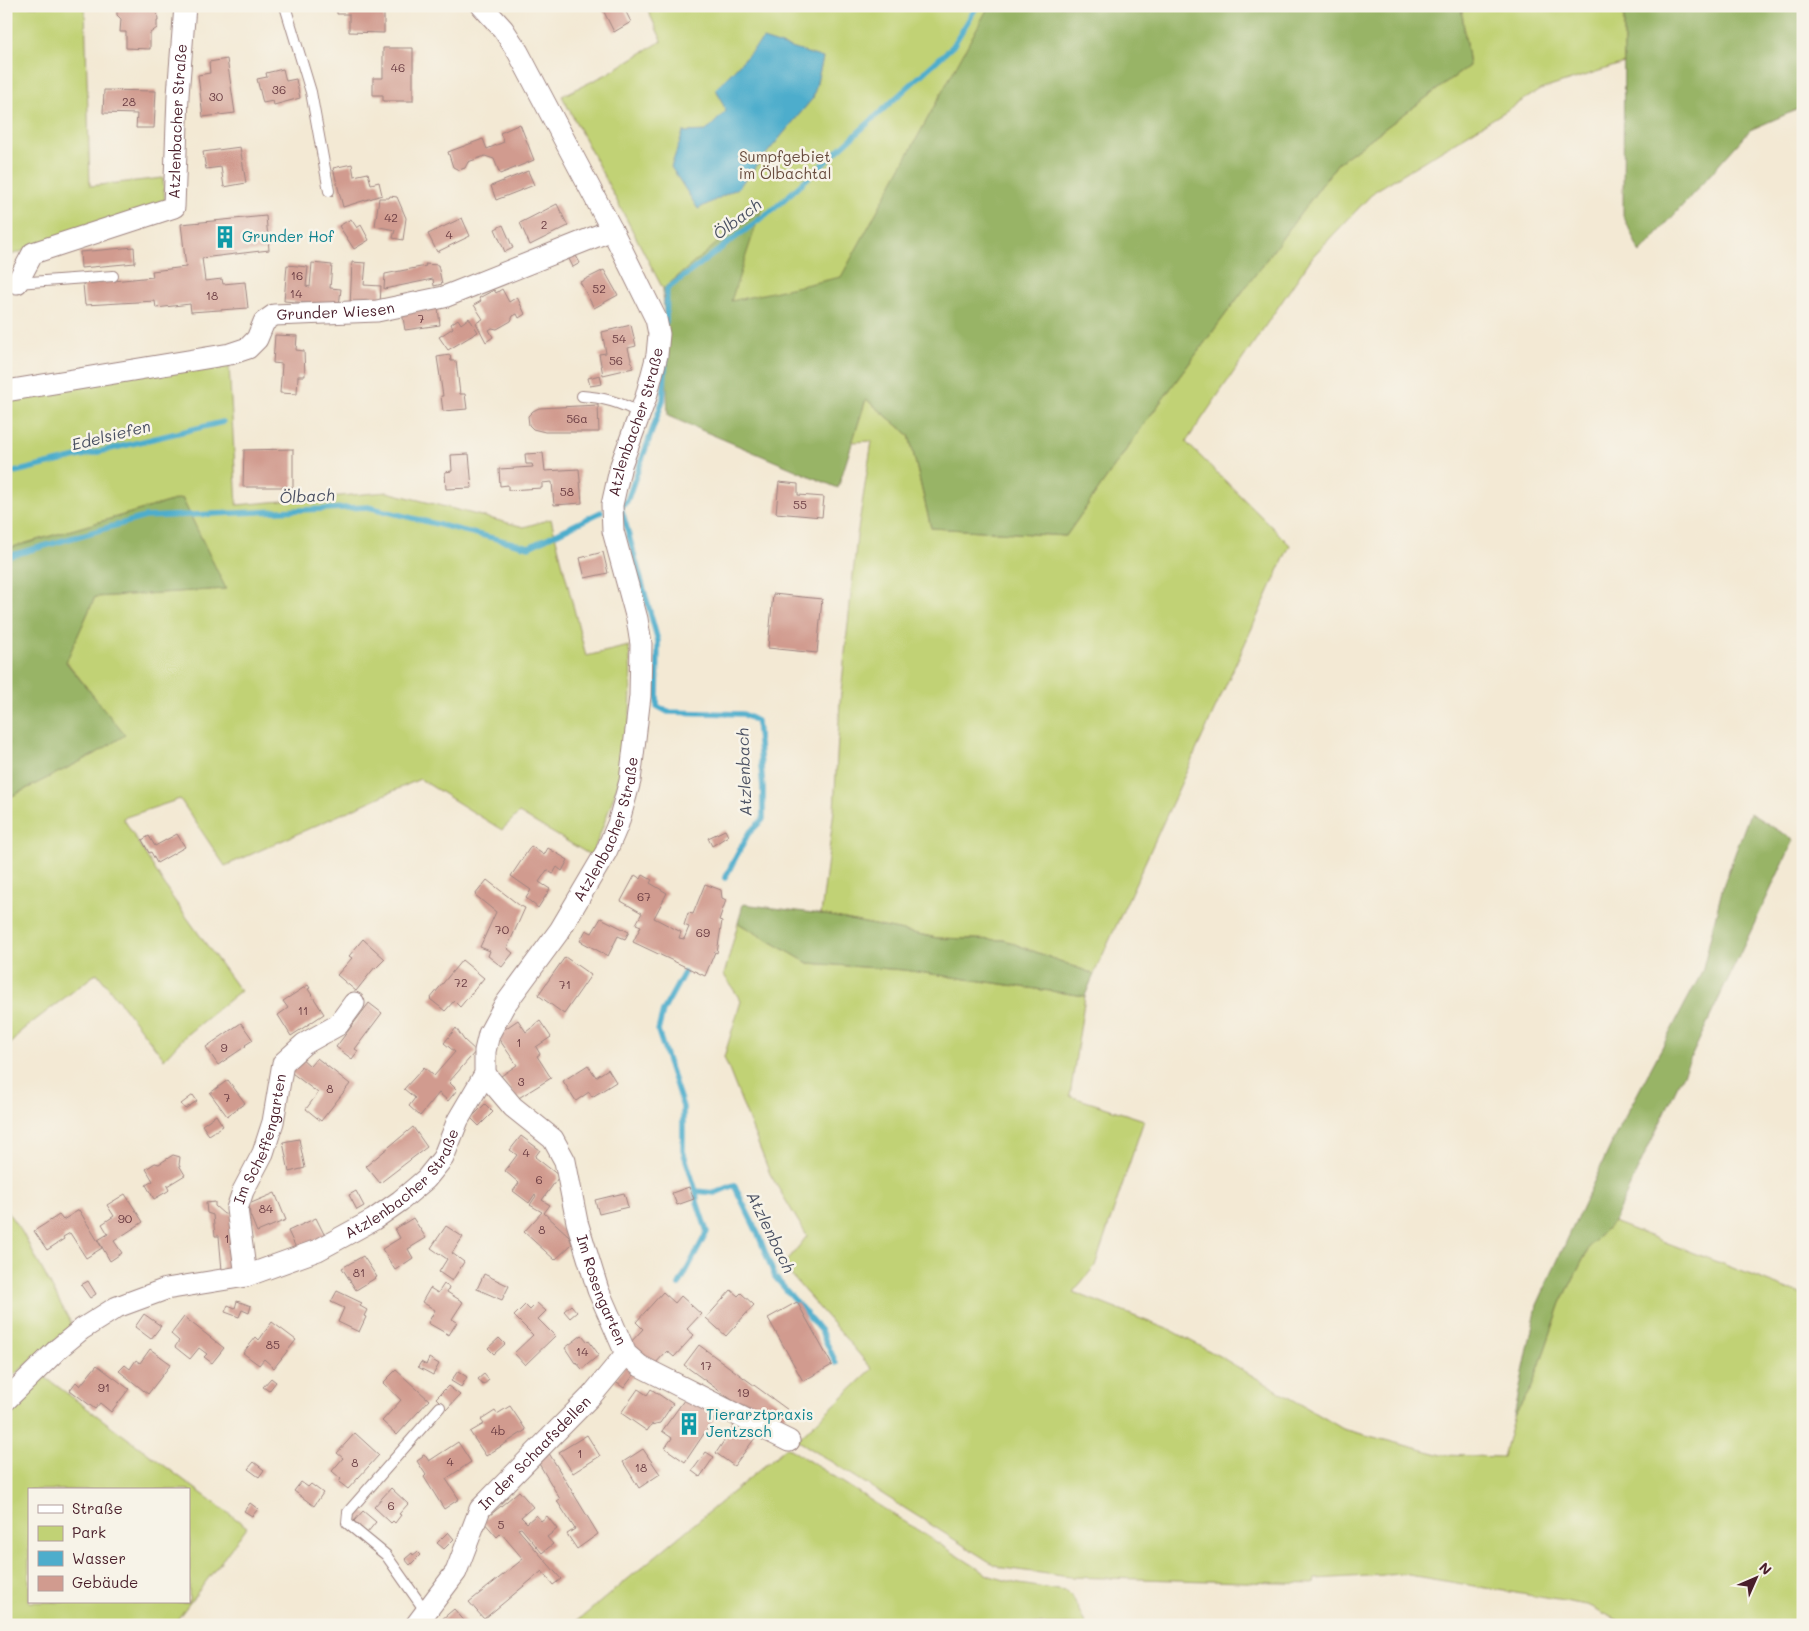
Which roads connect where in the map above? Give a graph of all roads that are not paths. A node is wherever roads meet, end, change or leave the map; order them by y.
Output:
1 (185, 6) edge
2 (285, 6) edge
3 (482, 6) edge
4 (329, 191) dead end
5 (612, 230) junction
6 (113, 276) dead end
7 (12, 286) edge
8 (6, 391) edge
9 (582, 396) dead end
10 (639, 414) junction
11 (354, 1003) dead end
12 (484, 1074) junction
13 (246, 1276) junction
14 (626, 1354) junction
15 (6, 1400) edge
16 (440, 1407) dead end
17 (789, 1441) dead end
18 (421, 1618) edge

1 - 7 street, Atzlenbacher Straße
2 - 4 lane
3 - 5 street, Atzlenbacher Straße
5 - 8 street, Grunder Wiesen
5 - 10 street, Atzlenbacher Straße
6 - 7 lane
9 - 10 lane
10 - 12 street, Atzlenbacher Straße
11 - 13 street, Im Scheffengarten
12 - 13 street, Atzlenbacher Straße
12 - 14 street, Im Rosengarten
13 - 15 street, Atzlenbacher Straße
14 - 17 street, Im Rosengarten
14 - 18 street, In der Schaafsdellen
16 - 18 lane, In der Schaafsdellen

